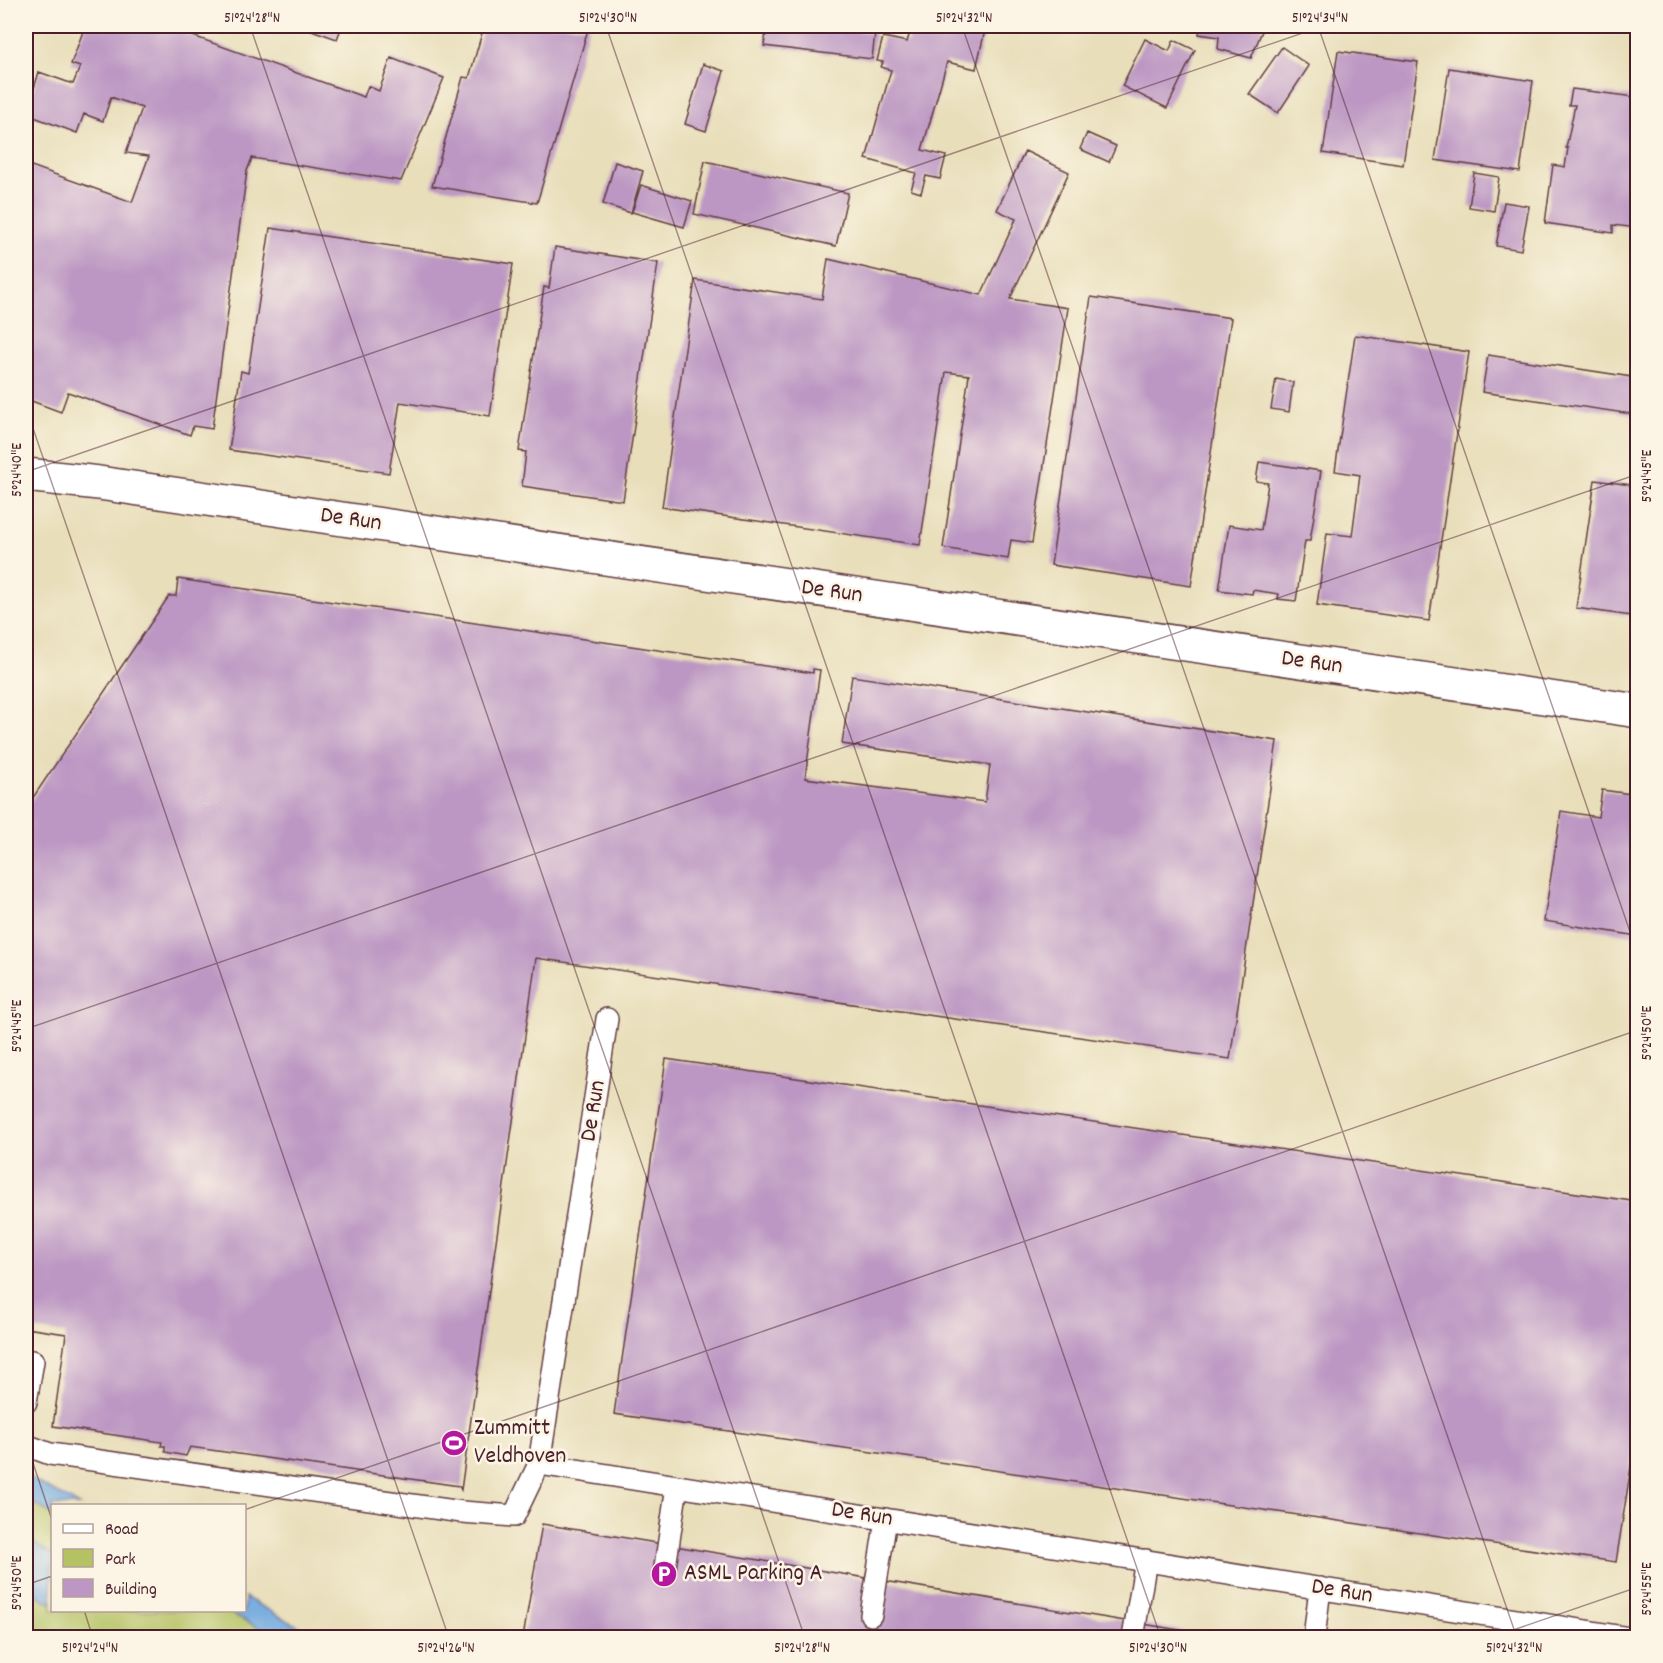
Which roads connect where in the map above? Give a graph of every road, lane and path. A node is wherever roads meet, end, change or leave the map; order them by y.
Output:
1 (26, 475) edge
2 (1638, 711) edge
3 (607, 1019) dead end
4 (33, 1361) dead end
5 (26, 1402) edge
6 (26, 1444) edge
7 (539, 1464) junction
8 (677, 1486) junction
9 (886, 1519) junction
10 (1146, 1560) junction
11 (664, 1574) dead end
12 (1320, 1588) junction
13 (872, 1615) dead end
14 (1133, 1638) edge
15 (1314, 1638) edge
16 (1630, 1638) edge

1 - 2 street, De Run
3 - 7 lane, De Run
4 - 5 lane
6 - 7 lane
7 - 8 lane, De Run
8 - 9 lane, De Run
8 - 11 lane
9 - 10 lane, De Run
9 - 13 lane
10 - 12 lane, De Run
10 - 14 lane
12 - 15 lane
12 - 16 lane, De Run

